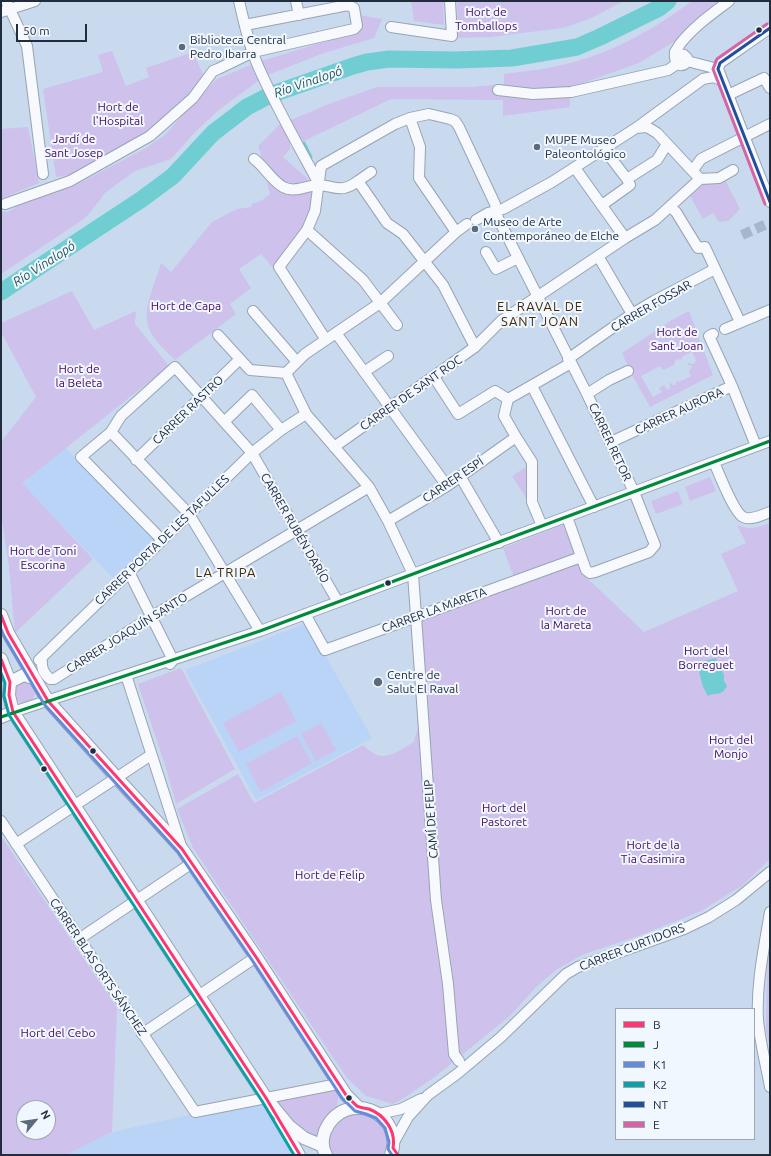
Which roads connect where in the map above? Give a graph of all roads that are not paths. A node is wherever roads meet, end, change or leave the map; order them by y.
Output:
1 (35, 1) edge
2 (240, 1) edge
3 (296, 1) edge
4 (450, 1) edge
5 (729, 1) edge
6 (354, 5) edge
7 (6, 7) edge
8 (299, 15) junction
9 (245, 25) junction
10 (391, 26) dead end
11 (770, 28) edge
12 (253, 52) junction
13 (681, 59) junction
14 (718, 69) junction
15 (721, 80) junction
16 (770, 88) edge
17 (498, 90) dead end
18 (728, 96) junction
19 (410, 118) junction
20 (770, 124) edge
21 (636, 128) junction
22 (745, 138) junction
23 (667, 144) junction
24 (604, 149) junction
25 (254, 159) dead end
26 (575, 168) junction
27 (693, 170) junction
28 (733, 170) dead end
29 (371, 172) dead end
30 (43, 174) dead end
31 (700, 179) junction
32 (628, 180) junction
33 (358, 181) junction
34 (319, 184) junction
35 (770, 202) edge
36 (5, 204) dead end
37 (602, 205) junction
38 (670, 207) junction
39 (497, 211) junction
40 (307, 230) junction
41 (456, 232) junction
42 (625, 238) junction
43 (486, 252) dead end
44 (598, 256) junction
45 (518, 258) junction
46 (425, 262) junction
47 (715, 269) junction
48 (537, 296) junction
49 (380, 304) junction
50 (770, 310) edge
51 (253, 311) dead end
52 (632, 314) junction
53 (740, 322) junction
54 (397, 325) dead end
55 (725, 329) dead end
56 (336, 333) junction
57 (713, 334) dead end
58 (218, 335) dead end
59 (326, 340) junction
60 (475, 347) junction
61 (388, 356) dead end
62 (240, 359) junction
63 (570, 361) junction
64 (297, 362) junction
65 (628, 371) dead end
66 (364, 372) junction
67 (286, 373) junction
68 (434, 377) junction
69 (532, 386) junction
70 (732, 386) junction
71 (587, 394) junction
72 (201, 397) junction
73 (508, 399) junction
74 (390, 408) junction
75 (306, 414) junction
76 (224, 422) junction
77 (281, 430) junction
78 (111, 432) junction
79 (516, 437) junction
80 (770, 440) edge
81 (611, 442) junction
82 (756, 446) junction
83 (334, 447) junction
84 (252, 453) junction
85 (136, 460) junction
86 (714, 462) junction
87 (460, 476) junction
88 (447, 486) junction
89 (369, 487) junction
90 (634, 492) junction
91 (594, 507) junction
92 (770, 512) edge
93 (189, 514) junction
94 (567, 517) junction
95 (388, 521) junction
96 (542, 526) junction
97 (296, 531) junction
98 (162, 540) junction
99 (499, 543) junction
100 (581, 557) junction
101 (129, 572) junction
102 (224, 572) junction
103 (413, 574) junction
104 (338, 602) junction
105 (305, 614) junction
106 (1, 615) edge
107 (151, 616) junction
108 (416, 617) junction
109 (260, 631) junction
110 (42, 657) junction
111 (1, 659) edge
112 (173, 660) junction
113 (126, 675) junction
114 (34, 678) junction
115 (10, 682) junction
116 (131, 692) junction
117 (48, 701) junction
118 (12, 712) junction
119 (1, 717) edge
120 (151, 756) junction
121 (117, 778) junction
122 (74, 806) junction
123 (1, 821) edge
124 (16, 844) junction
125 (182, 848) junction
126 (192, 863) junction
127 (770, 872) edge
128 (136, 901) junction
129 (770, 912) edge
130 (79, 939) junction
131 (256, 957) junction
132 (199, 996) junction
133 (142, 1034) junction
134 (459, 1062) dead end
135 (338, 1084) junction
136 (770, 1087) edge
137 (428, 1095) junction
138 (266, 1098) junction
139 (358, 1107) junction
140 (380, 1114) junction
141 (394, 1150) edge
142 (324, 1151) edge
143 (300, 1155) edge

1 - 7 street
2 - 9 street
3 - 8 street
4 - 10 street
5 - 13 street
6 - 8 street
6 - 12 street
7 - 30 street
8 - 9 street
9 - 12 street
11 - 14 street
12 - 34 street
12 - 36 street
13 - 14 street
13 - 17 street
14 - 15 street
15 - 18 street
15 - 21 street
16 - 18 street
18 - 22 street
19 - 34 street, CARRER RETOR
19 - 39 street, CARRER RETOR
19 - 41 street
20 - 22 street
21 - 23 street
21 - 24 street
22 - 27 street
22 - 35 street
23 - 27 street
23 - 32 street
24 - 26 street
24 - 32 street
25 - 34 street
26 - 37 street
26 - 39 street
27 - 31 street
28 - 31 street
29 - 33 street
31 - 38 street, CARRER DE SANT ROC
32 - 37 street
33 - 34 street
33 - 46 street
34 - 40 street
37 - 42 street
38 - 42 street, CARRER DE SANT ROC
38 - 47 street
39 - 41 street
39 - 45 street, CARRER RETOR
40 - 49 street
40 - 59 street
41 - 46 street
42 - 44 street, CARRER DE SANT ROC
43 - 45 street
44 - 48 street, CARRER DE SANT ROC
44 - 52 street
45 - 48 street, CARRER RETOR
46 - 49 street
46 - 60 street
47 - 52 street, CARRER FOSSAR
47 - 53 street
48 - 60 street, CARRER DE SANT ROC
48 - 63 street, CARRER RETOR
49 - 54 street
49 - 56 street
50 - 53 street
51 - 64 street
52 - 63 street, CARRER FOSSAR
53 - 55 street
56 - 59 street
56 - 66 street
57 - 70 street
58 - 62 street
59 - 64 street
60 - 68 street, CARRER DE SANT ROC
61 - 66 street
62 - 67 street
62 - 72 street, CARRER RASTRO
63 - 69 street, CARRER FOSSAR
63 - 71 street, CARRER RETOR
64 - 67 street
65 - 71 street, CARRER RETOR
66 - 74 street
67 - 75 street
68 - 73 street
68 - 74 street, CARRER DE SANT ROC
69 - 73 street, CARRER FOSSAR
69 - 91 street
70 - 81 street, CARRER AURORA
70 - 82 street, CARRER AURORA
71 - 81 street, CARRER RETOR
72 - 76 street, CARRER RUBÉN DARÍO
72 - 78 street, CARRER RUBÉN DARÍO
72 - 85 street, CARRER RASTRO
73 - 79 street
74 - 83 street, CARRER DE SANT ROC
74 - 88 street
75 - 77 street, CARRER PORTA DE LES TAFULLES
75 - 83 street
76 - 77 street
76 - 84 street, CARRER RUBÉN DARÍO
77 - 84 street, CARRER PORTA DE LES TAFULLES
78 - 85 street
78 - 98 street
79 - 87 street, CARRER ESPÍ
79 - 96 street
80 - 82 street
81 - 90 street, CARRER RETOR
82 - 86 street
83 - 89 street
84 - 93 street, CARRER PORTA DE LES TAFULLES
84 - 97 street, CARRER RUBÉN DARÍO
85 - 93 street
86 - 90 street
86 - 92 street
87 - 88 street, CARRER ESPÍ
87 - 99 street
88 - 95 street, CARRER ESPÍ
89 - 95 street
89 - 97 street, CARRER JOAQUÍN SANTO
90 - 91 street
90 - 100 street, CARRER RETOR
91 - 94 street
93 - 98 street, CARRER PORTA DE LES TAFULLES
93 - 102 street
94 - 96 street
94 - 100 street, CARRER RETOR
95 - 103 street
96 - 99 street
97 - 102 street, CARRER JOAQUÍN SANTO
97 - 104 street, CARRER RUBÉN DARÍO
98 - 101 street, CARRER PORTA DE LES TAFULLES
99 - 103 street
100 - 108 street, CARRER LA MARETA
101 - 107 street
101 - 110 street, CARRER PORTA DE LES TAFULLES
102 - 107 street, CARRER JOAQUÍN SANTO
102 - 109 street
103 - 104 street
103 - 108 street, CAMÍ DE FELIP
104 - 105 street
105 - 108 street, CARRER LA MARETA
105 - 109 street
106 - 114 main road
107 - 110 street, CARRER JOAQUÍN SANTO
107 - 112 street
108 - 134 street, CAMÍ DE FELIP
109 - 112 street
110 - 114 street, CARRER PORTA DE LES TAFULLES
111 - 115 main road
112 - 113 street
112 - 116 street
113 - 116 street
113 - 117 street
114 - 115 main road
114 - 117 main road
115 - 118 main road
116 - 120 street
117 - 118 street
117 - 121 main road
118 - 119 main road
118 - 122 main road
120 - 121 street
120 - 125 street
121 - 122 street
121 - 125 main road
122 - 124 street
122 - 128 main road
123 - 124 street, CARRER BLAS ORTS SÁNCHEZ
124 - 130 street, CARRER BLAS ORTS SÁNCHEZ
125 - 126 main road
126 - 128 street
126 - 131 main road
127 - 137 street, CARRER CURTIDORS
128 - 130 street
128 - 132 main road
129 - 136 street
130 - 133 street, CARRER BLAS ORTS SÁNCHEZ
131 - 132 street
131 - 135 main road
132 - 133 street
132 - 138 main road
133 - 138 street, CARRER BLAS ORTS SÁNCHEZ
135 - 138 street
135 - 139 main road
137 - 140 street, CARRER CURTIDORS
137 - 141 street, CARRER CURTIDORS
138 - 142 main road
138 - 143 street
139 - 140 main road
139 - 142 main road
140 - 141 main road

